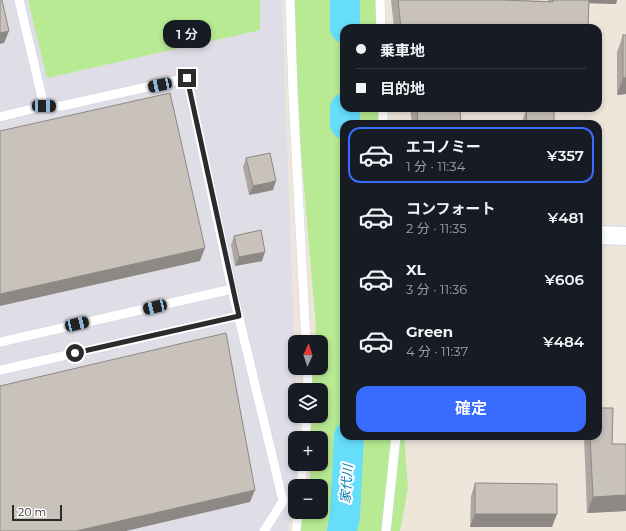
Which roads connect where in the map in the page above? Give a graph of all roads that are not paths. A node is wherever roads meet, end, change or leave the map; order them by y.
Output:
1 (19, 0) edge
2 (290, 0) edge
3 (380, 0) edge
4 (381, 24) edge
5 (44, 106) junction
6 (0, 116) edge
7 (602, 235) edge
8 (626, 236) edge
9 (232, 289) junction
10 (239, 316) junction
11 (306, 335) edge
12 (0, 342) edge
13 (0, 370) edge
14 (396, 440) edge
15 (297, 519) edge
16 (264, 531) edge
17 (296, 531) edge
18 (386, 531) edge

1 - 5 lane
2 - 11 lane
3 - 4 lane
5 - 6 lane
5 - 9 lane
7 - 8 street
9 - 10 lane
9 - 12 lane
10 - 13 lane
10 - 16 lane
14 - 18 lane
15 - 17 lane

